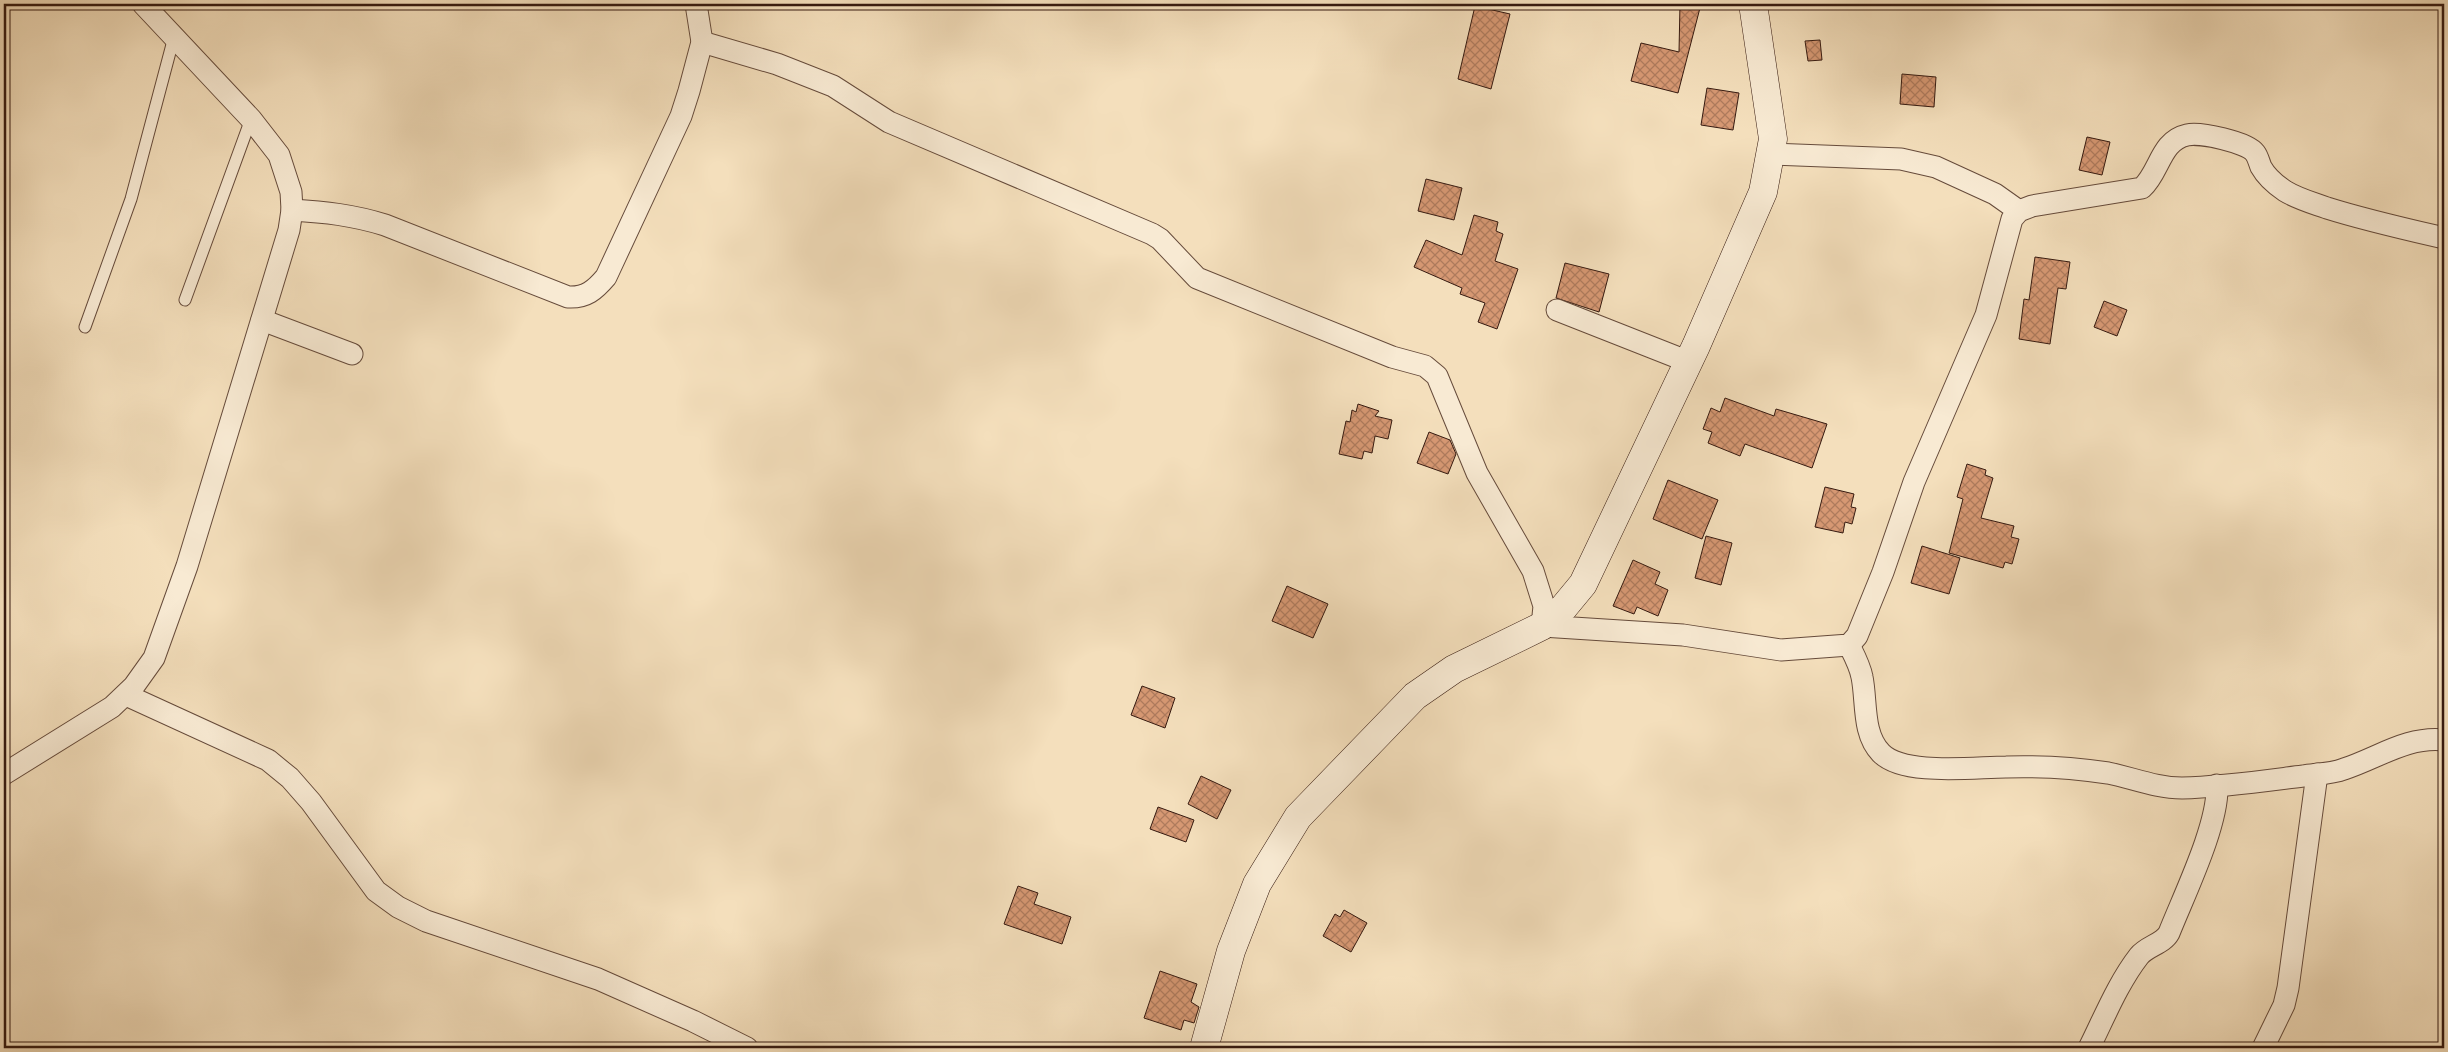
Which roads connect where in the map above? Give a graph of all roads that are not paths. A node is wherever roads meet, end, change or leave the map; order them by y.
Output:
1 (143, 4) edge
2 (696, 4) edge
3 (1752, 4) edge
4 (174, 37) junction
5 (702, 42) junction
6 (251, 119) junction
7 (1770, 154) junction
8 (292, 210) junction
9 (2019, 211) junction
10 (2444, 238) edge
11 (185, 300) dead end
12 (1557, 310) dead end
13 (262, 320) junction
14 (85, 327) dead end
15 (352, 354) dead end
16 (1689, 362) junction
17 (1542, 626) junction
18 (1849, 645) junction
19 (126, 695) junction
20 (2444, 740) edge
21 (4, 774) edge
22 (2317, 774) junction
23 (2217, 785) junction
24 (747, 1048) edge
25 (1204, 1048) edge
26 (2089, 1048) edge
27 (2263, 1048) edge

1 - 4 street
2 - 5 street
3 - 7 street
4 - 6 street
4 - 14 lane
5 - 8 street
5 - 17 street
6 - 8 street
6 - 11 lane
7 - 9 street
7 - 16 street
8 - 13 street
9 - 10 street
9 - 18 street
12 - 16 street
13 - 15 street
13 - 19 street
16 - 17 street
17 - 18 street
17 - 25 street
18 - 23 street
19 - 21 street
19 - 24 street
20 - 22 street
22 - 23 street
22 - 27 street
23 - 26 street

